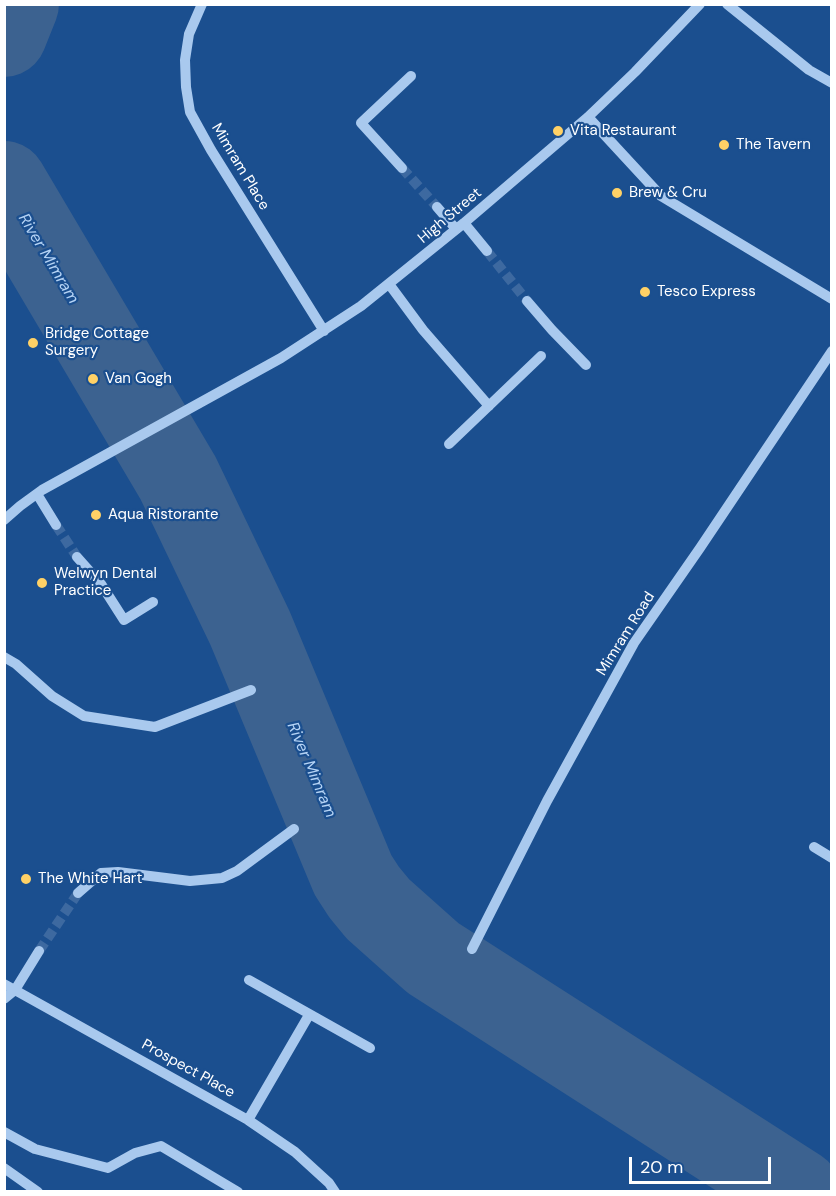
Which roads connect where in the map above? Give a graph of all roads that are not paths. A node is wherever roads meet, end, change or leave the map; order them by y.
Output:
1 (202, 4) edge
2 (700, 4) edge
3 (727, 4) edge
4 (411, 76) dead end
5 (831, 82) edge
6 (588, 117) junction
7 (402, 168) tunnel mouth
8 (437, 207) tunnel mouth
9 (460, 226) junction
10 (487, 251) tunnel mouth
11 (389, 284) junction
12 (831, 299) edge
13 (527, 301) tunnel mouth
14 (324, 331) junction
15 (831, 351) edge
16 (542, 356) dead end
17 (586, 365) dead end
18 (489, 406) junction
19 (448, 444) dead end
20 (37, 494) junction
21 (4, 520) edge
22 (56, 525) tunnel mouth
23 (77, 557) tunnel mouth
24 (153, 602) dead end
25 (4, 657) edge
26 (251, 690) dead end
27 (294, 829) dead end
28 (814, 847) dead end
29 (831, 858) edge
30 (78, 893) tunnel mouth
31 (472, 949) dead end
32 (39, 951) tunnel mouth
33 (249, 980) dead end
34 (4, 984) edge
35 (15, 990) junction
36 (4, 999) edge
37 (309, 1015) junction
38 (370, 1048) dead end
39 (248, 1120) junction
40 (4, 1131) edge
41 (4, 1168) edge
42 (38, 1191) edge
43 (238, 1191) edge
44 (335, 1191) edge

1 - 14 street, Mimram Place
2 - 6 street, High Street
3 - 5 street
4 - 7 street
6 - 9 street, High Street
6 - 12 street
8 - 9 street
9 - 10 street
9 - 11 street, High Street
11 - 14 street, High Street
11 - 18 street
13 - 17 street
14 - 20 street, High Street
15 - 31 street, Mimram Road
16 - 18 street
18 - 19 street
20 - 21 street, High Street
20 - 22 street
23 - 24 street
25 - 26 street
27 - 30 street
28 - 29 street
32 - 35 street
33 - 37 street
34 - 35 street, Prospect Place
35 - 36 street
35 - 39 street, Prospect Place
37 - 38 street
37 - 39 street
39 - 44 street, Prospect Place
40 - 43 street
41 - 42 street

